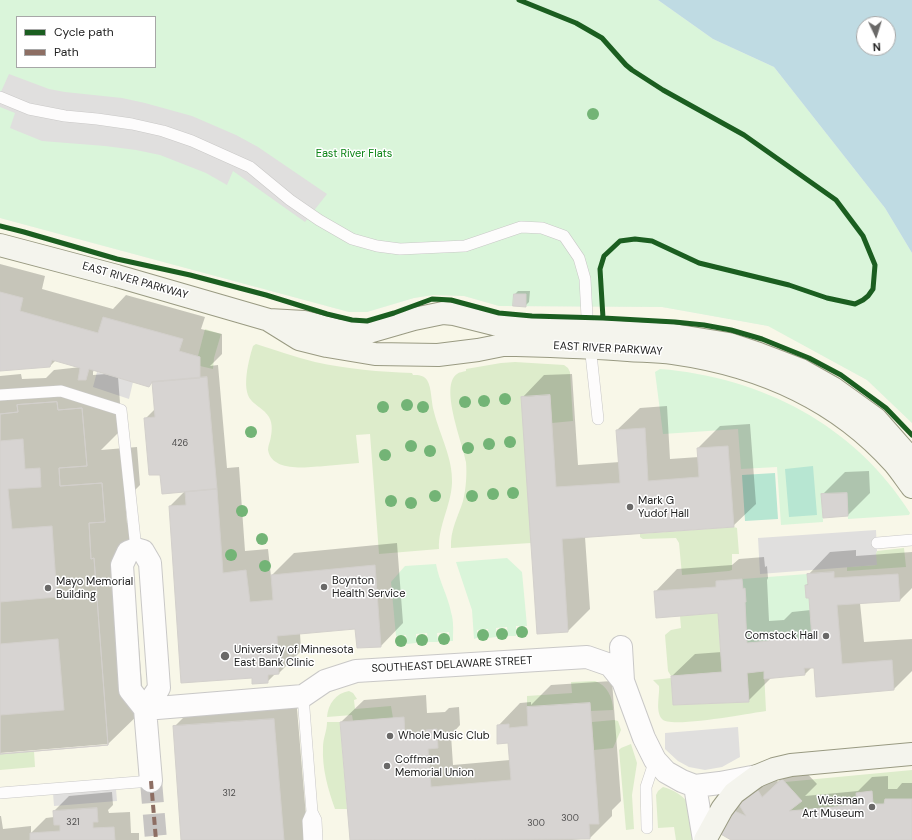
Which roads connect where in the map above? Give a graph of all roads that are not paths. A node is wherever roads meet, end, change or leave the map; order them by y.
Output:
1 (0, 97) edge
2 (0, 245) edge
3 (269, 320) junction
4 (590, 339) junction
5 (0, 395) edge
6 (598, 419) dead end
7 (912, 460) edge
8 (912, 487) edge
9 (912, 540) edge
10 (877, 543) dead end
11 (136, 549) junction
12 (622, 647) dead end
13 (623, 681) junction
14 (303, 696) junction
15 (145, 709) junction
16 (912, 754) edge
17 (655, 760) junction
18 (757, 776) junction
19 (151, 781) joint
20 (695, 786) junction
21 (0, 793) edge
22 (312, 812) junction
23 (647, 828) dead end
24 (309, 840) edge
25 (318, 840) edge
26 (705, 840) edge

1 - 4 lane
2 - 3 street, EAST RIVER PARKWAY
3 - 4 street, EAST RIVER PARKWAY
3 - 4 street, EAST RIVER PARKWAY
4 - 6 lane
4 - 7 street, EAST RIVER PARKWAY
4 - 8 street, EAST RIVER PARKWAY
5 - 11 lane
9 - 10 lane
11 - 15 street
11 - 15 street
12 - 13 street
13 - 14 street, SOUTHEAST DELAWARE STREET
13 - 17 street, SOUTHEAST DELAWARE STREET
14 - 15 street, SOUTHEAST DELAWARE STREET
14 - 22 lane
15 - 19 street
16 - 18 street
17 - 20 street, SOUTHEAST DELAWARE STREET
17 - 23 lane
18 - 20 street
18 - 26 street
19 - 21 lane
20 - 26 street
22 - 24 lane
22 - 25 lane

